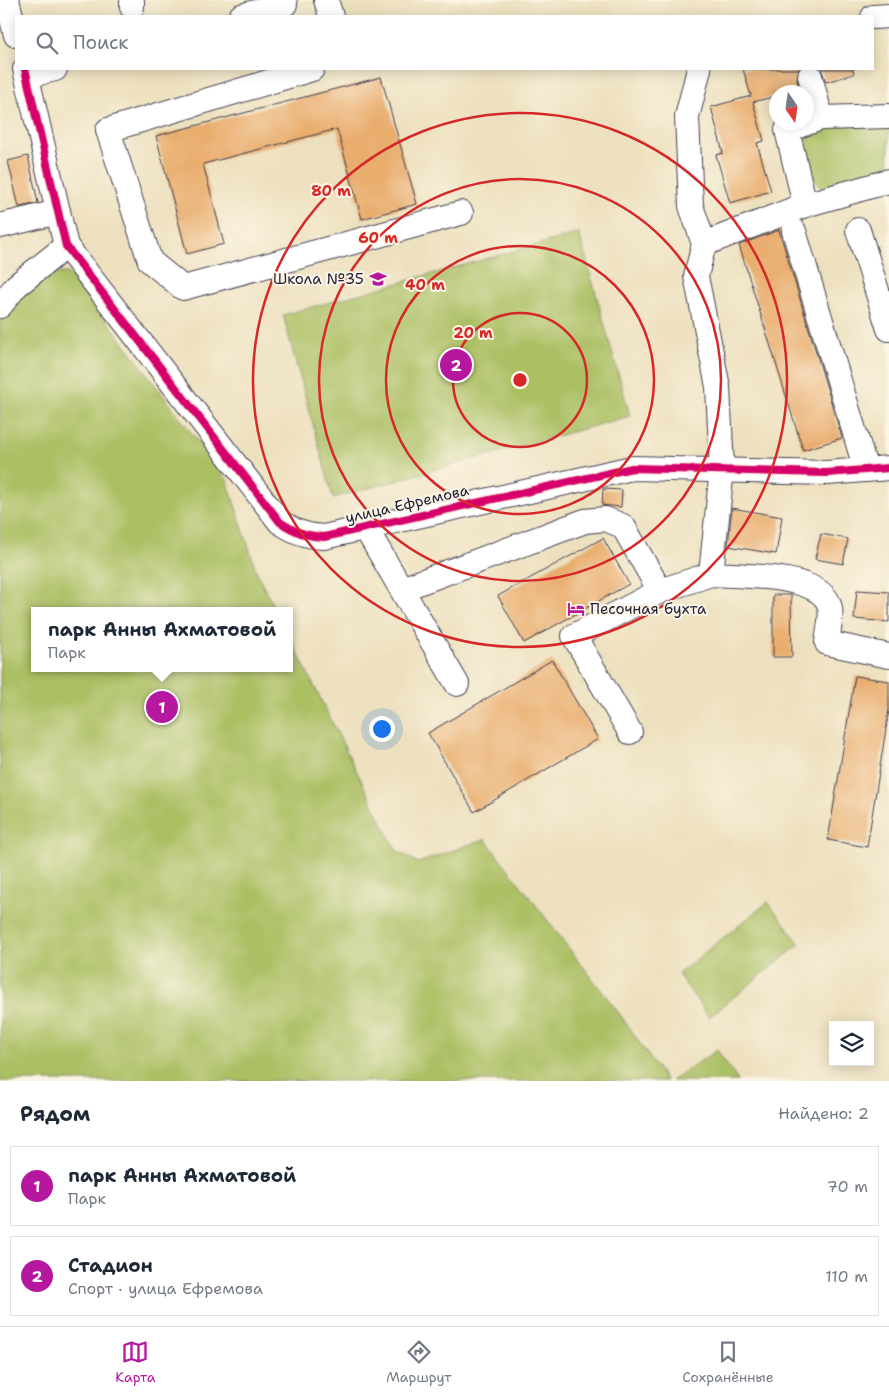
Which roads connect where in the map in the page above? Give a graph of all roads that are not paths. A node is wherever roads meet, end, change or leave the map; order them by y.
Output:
1 (7, 0) edge
2 (283, 0) edge
3 (326, 0) edge
4 (245, 15) edge
5 (331, 15) edge
6 (889, 16) edge
7 (874, 17) edge
8 (15, 31) edge
9 (48, 70) edge
10 (309, 70) edge
11 (699, 70) edge
12 (26, 73) edge
13 (810, 76) dead end
14 (889, 116) edge
15 (821, 118) junction
16 (889, 181) edge
17 (806, 205) junction
18 (58, 212) junction
19 (460, 213) dead end
20 (0, 226) edge
21 (794, 230) dead end
22 (858, 230) dead end
23 (704, 244) junction
24 (66, 246) junction
25 (0, 306) edge
26 (889, 329) edge
27 (722, 469) junction
28 (878, 469) edge
29 (366, 527) junction
30 (710, 574) junction
31 (402, 589) junction
32 (660, 591) junction
33 (889, 656) edge
34 (457, 684) dead end
35 (630, 732) dead end

1 - 8 street
2 - 4 street
3 - 5 street
6 - 7 street
9 - 12 street
10 - 19 street
11 - 23 street
12 - 18 street
13 - 15 street
14 - 15 street
15 - 17 street
16 - 17 street
17 - 23 street
18 - 20 street
18 - 24 street
21 - 28 street
22 - 26 street
23 - 27 street
24 - 25 street
24 - 29 street, улица Ефремова
27 - 28 street, улица Ефремова
27 - 29 street, улица Ефремова
27 - 30 street
29 - 31 street
30 - 32 street
30 - 33 street
31 - 32 street
31 - 34 street
32 - 35 street

